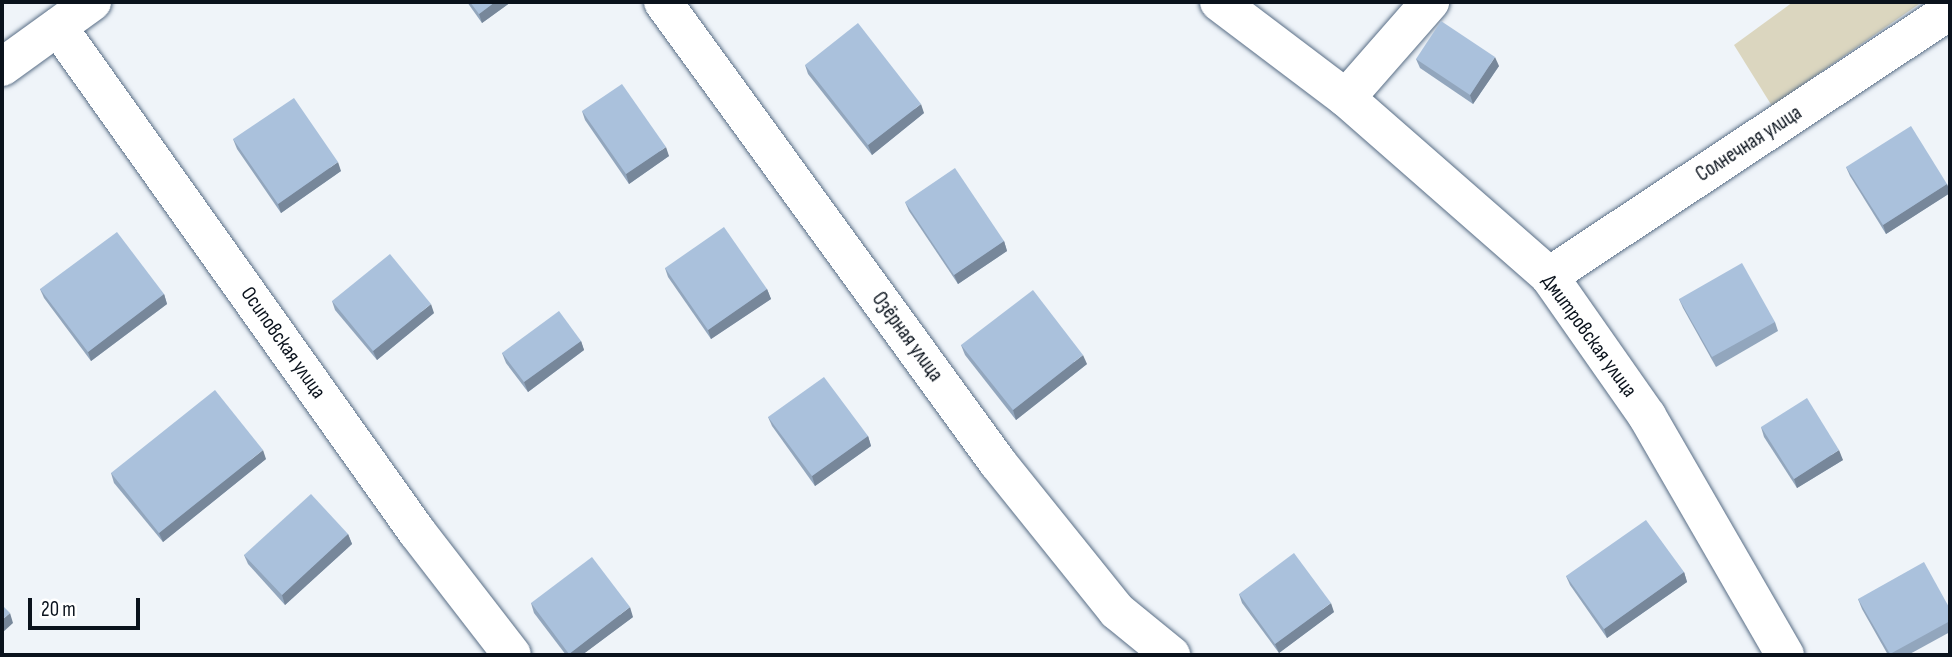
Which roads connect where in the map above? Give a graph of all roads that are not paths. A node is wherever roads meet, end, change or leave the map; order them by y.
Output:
1 (92, 2) edge
2 (663, 2) edge
3 (1219, 2) edge
4 (1430, 2) edge
5 (1950, 12) edge
6 (58, 27) junction
7 (2, 67) edge
8 (1346, 99) junction
9 (1549, 276) junction
10 (512, 655) edge
11 (1171, 655) edge
12 (1785, 655) edge

1 - 6 street
2 - 11 street, Озёрная улица
3 - 8 street, Дмитровская улица
4 - 8 street
5 - 9 street, Солнечная улица
6 - 7 street
6 - 10 street, Осиповская улица
8 - 9 street, Дмитровская улица
9 - 12 street, Дмитровская улица

